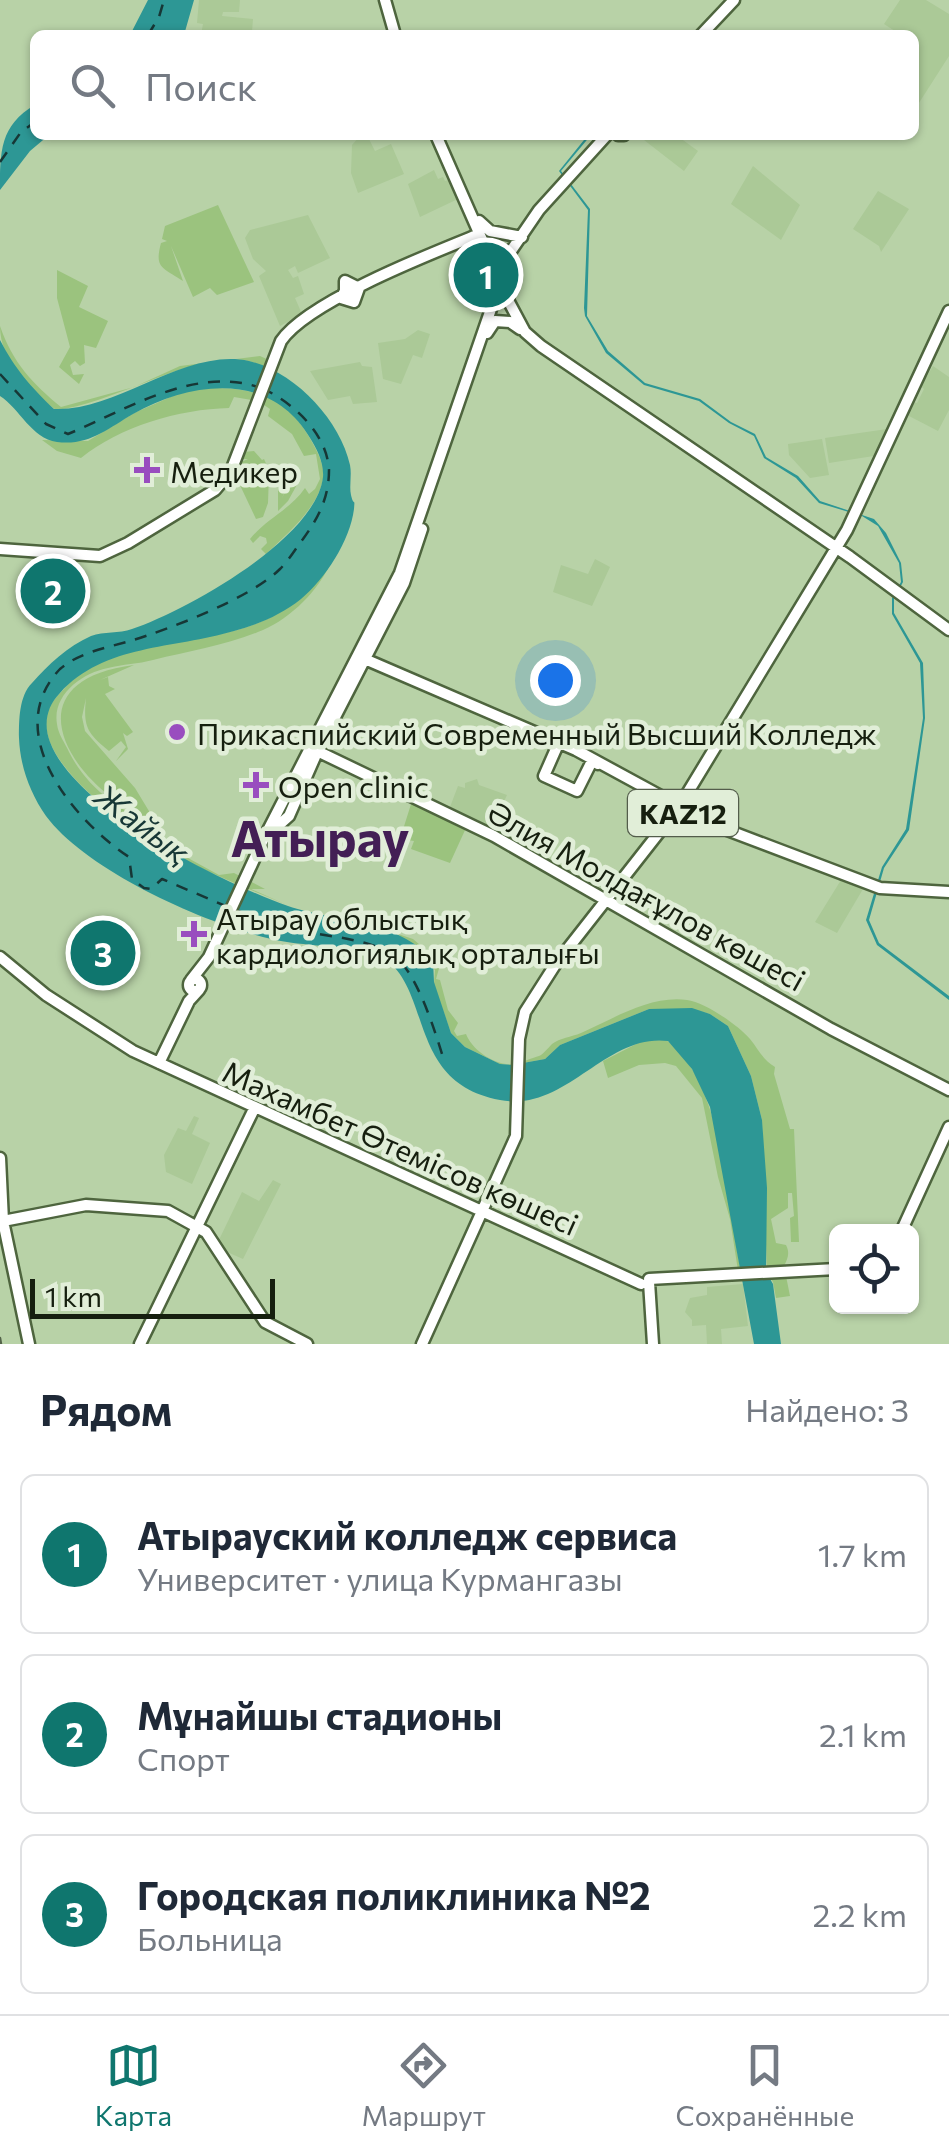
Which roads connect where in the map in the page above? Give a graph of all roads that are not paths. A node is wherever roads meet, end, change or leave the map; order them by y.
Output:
1 (385, 0) edge
2 (732, 0) edge
3 (395, 30) edge
4 (705, 30) edge
5 (440, 140) edge
6 (440, 140) edge
7 (608, 140) edge
8 (454, 173) junction
9 (566, 182) junction
10 (475, 223) junction
11 (518, 236) junction
12 (514, 250) junction
13 (492, 261) junction
14 (506, 281) junction
15 (503, 298) junction
16 (947, 318) edge
17 (487, 327) junction
18 (524, 331) junction
19 (903, 412) junction
20 (892, 422) dead end
21 (837, 548) junction
22 (0, 549) edge
23 (949, 630) edge
24 (364, 658) junction
25 (558, 744) junction
26 (312, 752) junction
27 (679, 809) junction
28 (949, 892) edge
29 (608, 899) junction
30 (0, 957) edge
31 (155, 1061) junction
32 (949, 1090) edge
33 (254, 1108) junction
34 (949, 1127) edge
35 (0, 1158) edge
36 (486, 1213) junction
37 (3, 1222) junction
38 (905, 1224) edge
39 (198, 1226) junction
40 (829, 1269) edge
41 (644, 1283) junction
42 (28, 1344) edge
43 (140, 1344) edge
44 (307, 1344) edge
45 (423, 1344) edge
46 (652, 1344) edge

1 - 3 main road
2 - 4 main road
5 - 8 main road
6 - 8 main road
7 - 9 main road
8 - 10 main road
9 - 11 main road
9 - 11 main road
10 - 11 main road
10 - 13 main road
10 - 15 main road
10 - 22 main road
11 - 12 main road
12 - 13 main road
12 - 14 main road
12 - 15 main road
13 - 15 main road, bridge
14 - 15 main road
14 - 18 main road
15 - 17 main road
15 - 18 main road
16 - 19 main road
16 - 21 main road
17 - 18 main road
17 - 24 main road
18 - 21 main road
19 - 20 main road
19 - 21 main road
21 - 23 main road
21 - 27 main road
24 - 25 main road, KAZ12
24 - 26 main road
25 - 27 main road, KAZ12
25 - 27 main road, KAZ12
26 - 29 main road, Әлия Молдағұлов көшесі
26 - 31 main road
27 - 28 main road, KAZ12
27 - 29 main road
29 - 32 main road, Әлия Молдағұлов көшесі
29 - 36 main road
30 - 31 main road, Махамбет Өтемісов көшесі
31 - 33 main road, Махамбет Өтемісов көшесі
33 - 36 main road, Махамбет Өтемісов көшесі
33 - 39 main road
34 - 38 main road
35 - 37 main road
36 - 41 main road, Махамбет Өтемісов көшесі
36 - 45 main road
37 - 39 main road
37 - 42 main road
39 - 43 main road
39 - 44 main road
40 - 41 main road, Махамбет Өтемісов көшесі
41 - 46 main road

